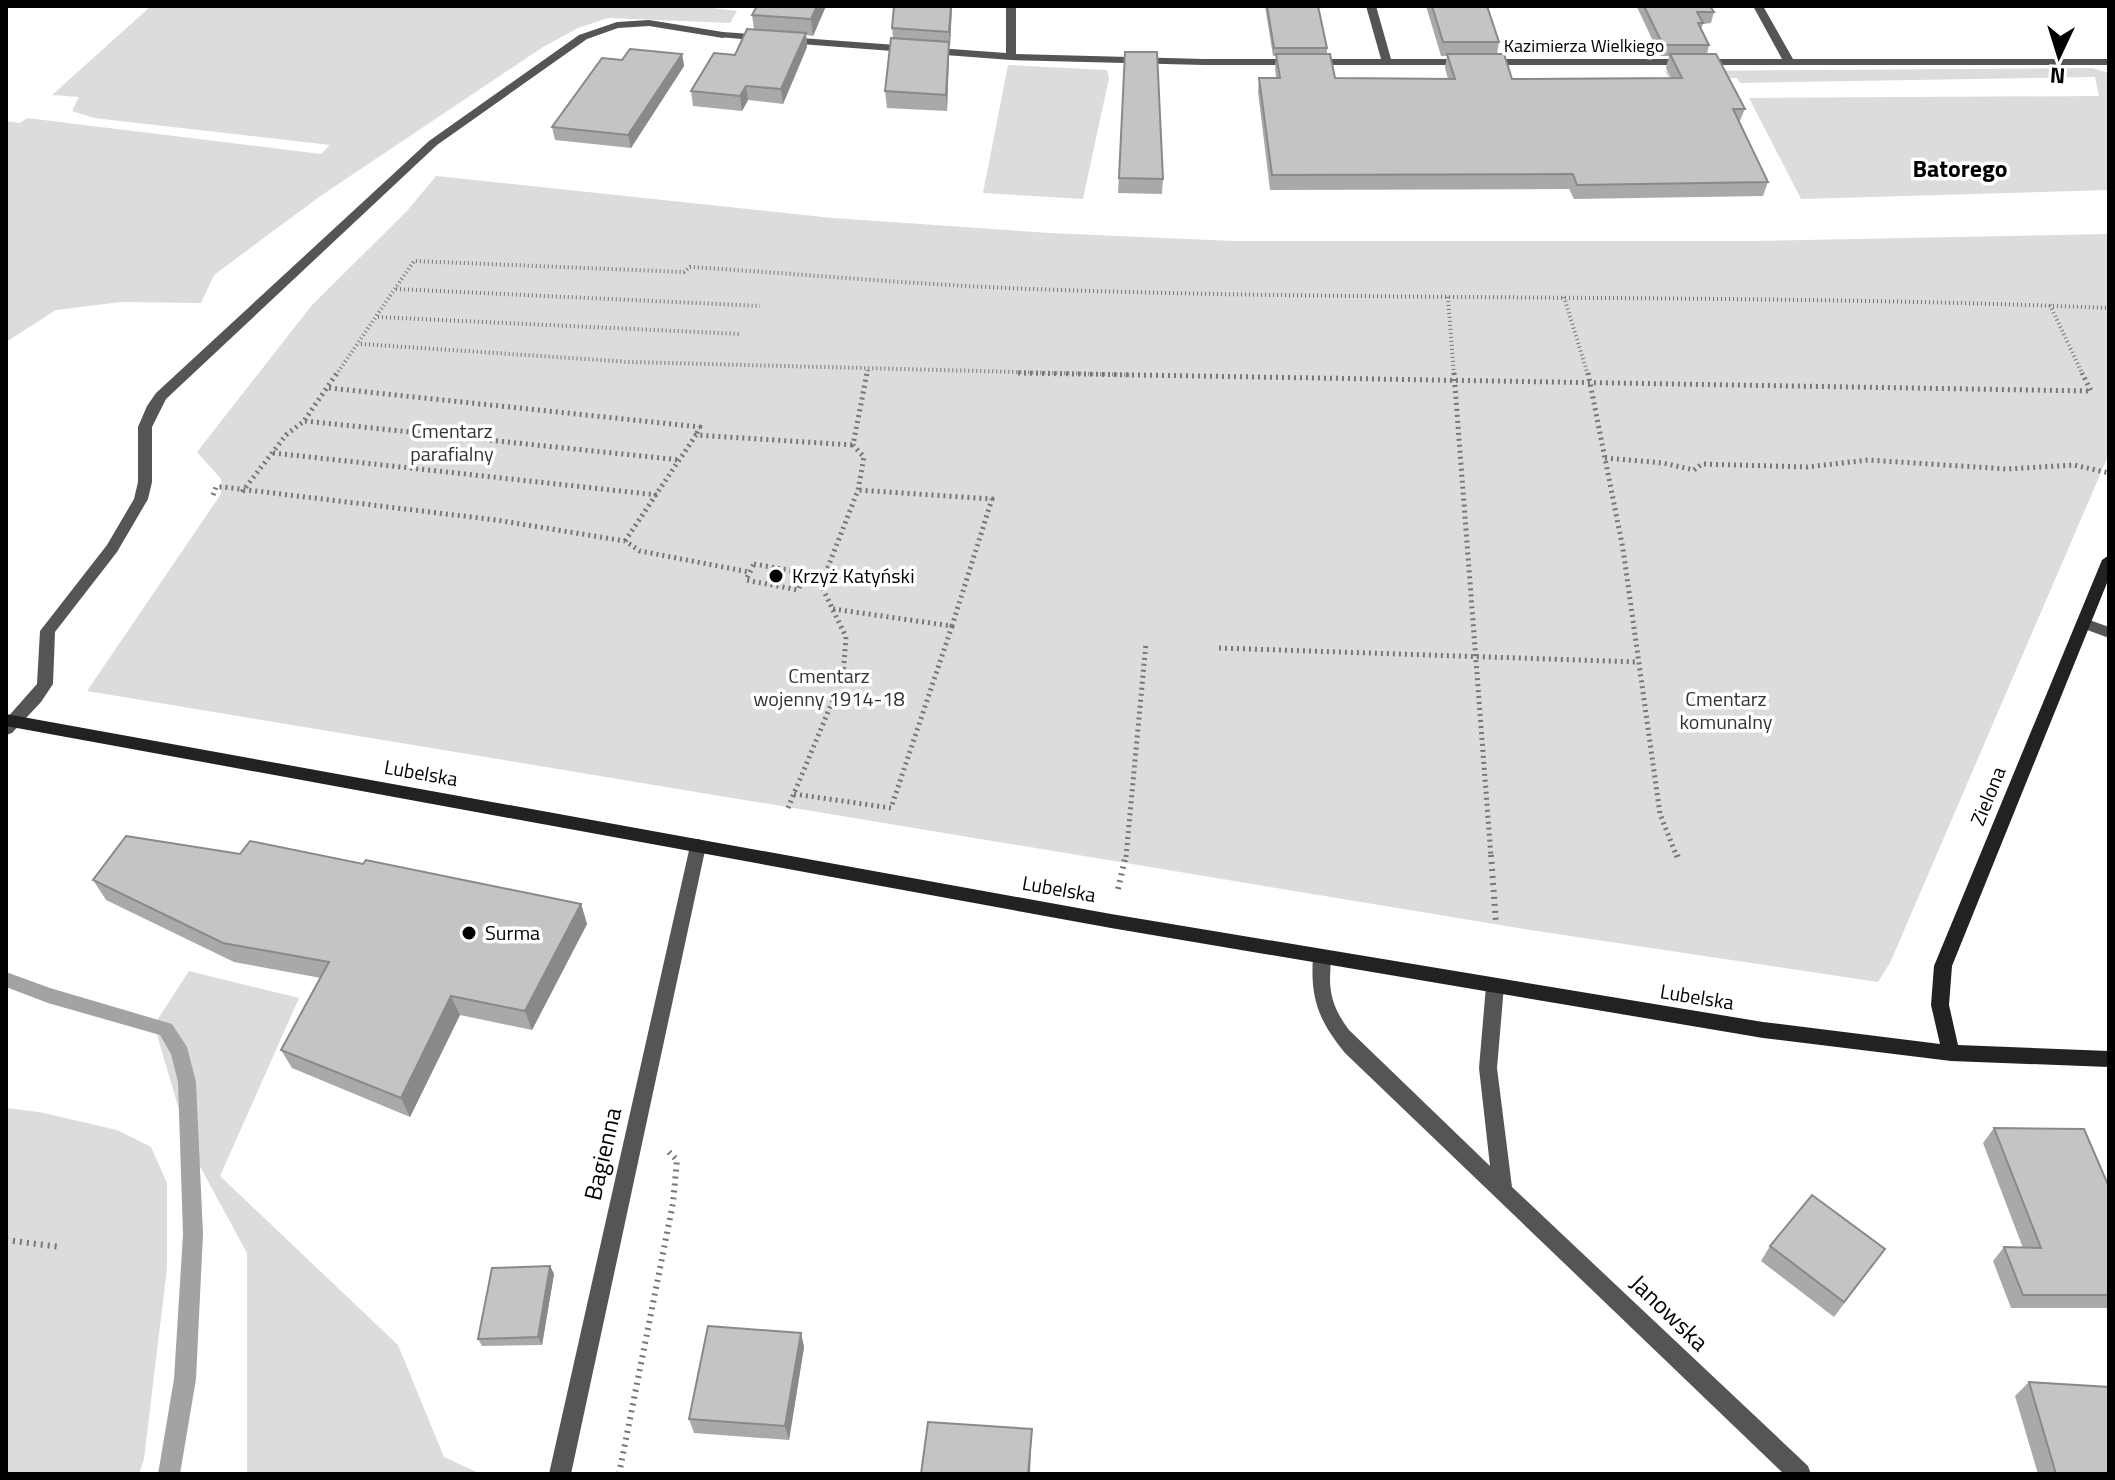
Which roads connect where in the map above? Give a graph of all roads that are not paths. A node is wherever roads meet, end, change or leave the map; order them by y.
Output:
1 (1011, 6) edge
2 (1371, 6) edge
3 (1758, 6) edge
4 (1011, 57) junction
5 (1789, 61) junction
6 (2109, 62) edge
7 (1387, 63) junction
8 (2109, 560) edge
9 (2084, 623) junction
10 (2109, 633) edge
11 (9, 723) edge
12 (698, 846) junction
13 (1322, 957) junction
14 (1495, 986) junction
15 (1951, 1053) junction
16 (2109, 1059) edge
17 (1503, 1190) junction
18 (560, 1474) edge
19 (1800, 1474) edge

1 - 4 street
2 - 7 street
3 - 5 street
4 - 7 street, Kazimierza Wielkiego
4 - 11 street, Kazimierza Wielkiego
5 - 6 street, Kazimierza Wielkiego
5 - 7 street, Kazimierza Wielkiego
8 - 9 street, Zielona
9 - 10 street
9 - 15 street, Zielona
11 - 12 street, Lubelska
12 - 13 street, Lubelska
12 - 18 street, Bagienna
13 - 14 street, Lubelska
13 - 17 street, Janowska
14 - 15 street, Lubelska
14 - 17 street
15 - 16 street, Lubelska
17 - 19 street, Janowska

